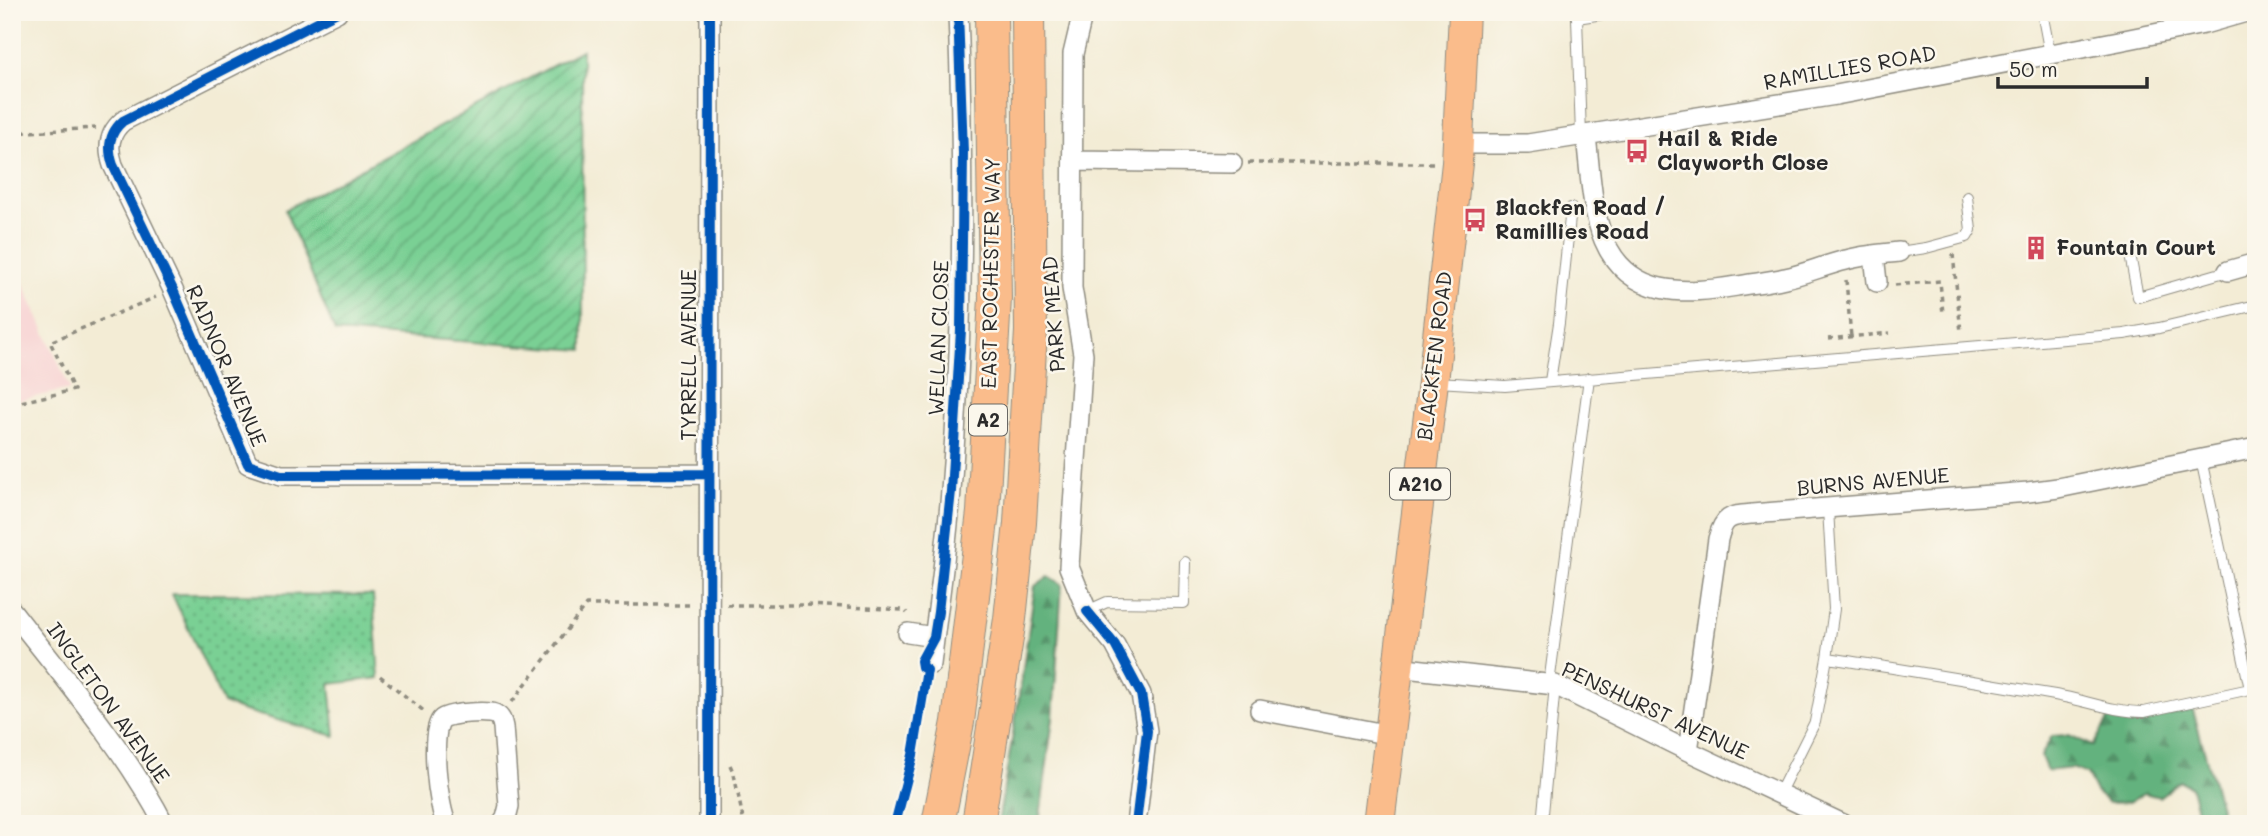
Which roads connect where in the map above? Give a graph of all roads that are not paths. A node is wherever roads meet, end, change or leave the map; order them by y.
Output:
1 (337, 12) edge
2 (710, 12) edge
3 (958, 12) edge
4 (991, 12) edge
5 (1028, 12) edge
6 (1083, 12) edge
7 (1464, 12) edge
8 (1615, 12) edge
9 (2042, 12) edge
10 (2246, 12) edge
11 (2050, 54) junction
12 (1584, 136) junction
13 (1458, 154) junction
14 (1074, 161) junction
15 (1232, 163) road end
16 (1967, 197) dead end
17 (1571, 208) dead end
18 (1899, 252) joint
19 (1874, 255) junction
20 (2130, 255) dead end
21 (2256, 263) edge
22 (2228, 271) joint
23 (1877, 282) road end
24 (2256, 304) edge
25 (1588, 378) junction
26 (1433, 382) junction
27 (1550, 382) junction
28 (2256, 448) edge
29 (2201, 460) junction
30 (708, 474) junction
31 (1828, 509) junction
32 (1185, 562) dead end
33 (12, 611) edge
34 (1087, 611) junction
35 (908, 634) dead end
36 (934, 636) junction
37 (1827, 658) junction
38 (931, 664) dead end
39 (1397, 667) junction
40 (1552, 685) junction
41 (2253, 689) edge
42 (1260, 710) dead end
43 (1390, 735) junction
44 (1688, 751) junction
45 (1779, 795) junction
46 (164, 824) edge
47 (447, 824) edge
48 (502, 824) edge
49 (709, 824) edge
50 (939, 824) edge
51 (978, 824) edge
52 (1136, 824) edge
53 (1379, 824) edge
54 (1542, 824) edge
55 (1843, 824) edge

1 - 30 street, RADNOR AVENUE
2 - 30 street, TYRRELL AVENUE
3 - 36 street, WELLAN CLOSE
4 - 50 highway, EAST ROCHESTER WAY / A2
5 - 51 highway, EAST ROCHESTER WAY / A2
6 - 14 street, PARK MEAD
7 - 13 main road, BLACKFEN ROAD / A210
8 - 12 lane
9 - 11 lane
10 - 11 street, RAMILLIES ROAD
11 - 12 street, RAMILLIES ROAD
12 - 13 street, RAMILLIES ROAD
12 - 19 street
13 - 26 main road, BLACKFEN ROAD / A210
14 - 15 street
14 - 34 street, PARK MEAD
16 - 18 lane
17 - 27 lane
18 - 19 street
19 - 23 street
20 - 22 lane
21 - 22 street
24 - 25 lane
25 - 27 lane
25 - 40 lane
26 - 27 lane
26 - 39 main road, BLACKFEN ROAD / A210
28 - 29 street, BURNS AVENUE
29 - 31 street, BURNS AVENUE
29 - 41 lane
30 - 49 street, TYRRELL AVENUE
31 - 37 lane
31 - 44 street, BURNS AVENUE
32 - 34 lane
33 - 46 street, INGLETON AVENUE
34 - 52 street, PARK MEAD
35 - 36 street
36 - 38 street, WELLAN CLOSE
37 - 41 lane
37 - 45 lane
39 - 40 street, PENSHURST AVENUE
39 - 43 main road, BLACKFEN ROAD / A210
40 - 44 street, PENSHURST AVENUE
40 - 54 lane
42 - 43 street
43 - 53 main road, BLACKFEN ROAD / A210
44 - 45 street, PENSHURST AVENUE
45 - 55 street, PENSHURST AVENUE
47 - 48 street

